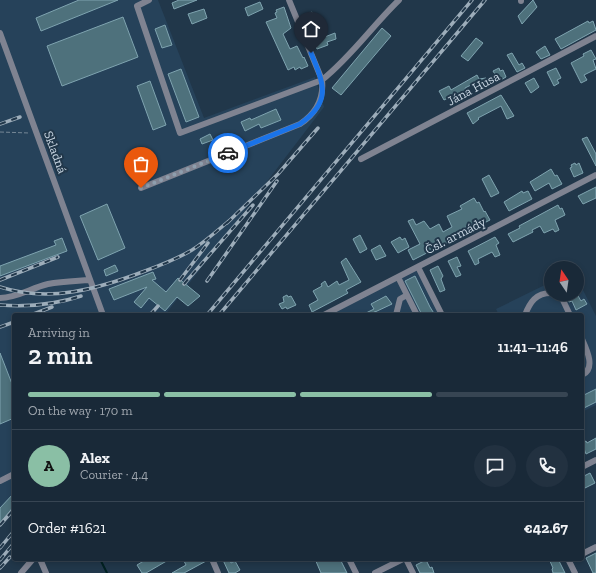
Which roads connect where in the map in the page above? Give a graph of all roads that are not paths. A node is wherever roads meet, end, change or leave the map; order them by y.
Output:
1 (149, 0) edge
2 (290, 0) edge
3 (399, 0) edge
4 (0, 33) edge
5 (596, 36) edge
6 (322, 80) junction
7 (361, 159) dead end
8 (596, 175) edge
9 (141, 188) dead end
10 (418, 267) junction
11 (398, 277) junction
12 (89, 280) junction
13 (544, 293) edge
14 (407, 295) junction
15 (0, 298) edge
16 (563, 301) edge
17 (102, 313) edge
18 (328, 313) edge
19 (396, 313) edge
20 (416, 313) edge
21 (441, 313) edge
22 (526, 313) edge
23 (569, 313) edge
24 (584, 343) edge
25 (584, 374) edge
26 (596, 460) edge
27 (584, 466) edge
28 (12, 475) edge
29 (0, 481) edge
30 (596, 547) edge
31 (584, 553) edge
32 (31, 561) edge
33 (41, 561) edge
34 (213, 561) edge
35 (350, 561) edge
36 (400, 561) edge
37 (405, 561) edge
38 (570, 561) edge
39 (21, 573) edge
40 (46, 573) edge
41 (218, 573) edge
42 (356, 573) edge
43 (375, 573) edge
44 (413, 573) edge
45 (575, 573) edge

1 - 6 street
2 - 6 street
3 - 6 street
4 - 12 street, Skladná
5 - 7 street, Jána Husa
6 - 9 street
8 - 10 street, Čsl. armády
10 - 11 street, Čsl. armády
10 - 21 street
11 - 14 street
11 - 18 street, Čsl. armády
12 - 15 street
12 - 17 street, Skladná
13 - 22 street
14 - 19 street
14 - 20 street
16 - 23 street
24 - 25 street
26 - 27 street
28 - 29 street
30 - 31 street
32 - 39 street
33 - 40 street
34 - 41 street
35 - 42 street
36 - 43 street
37 - 44 street
38 - 45 street

